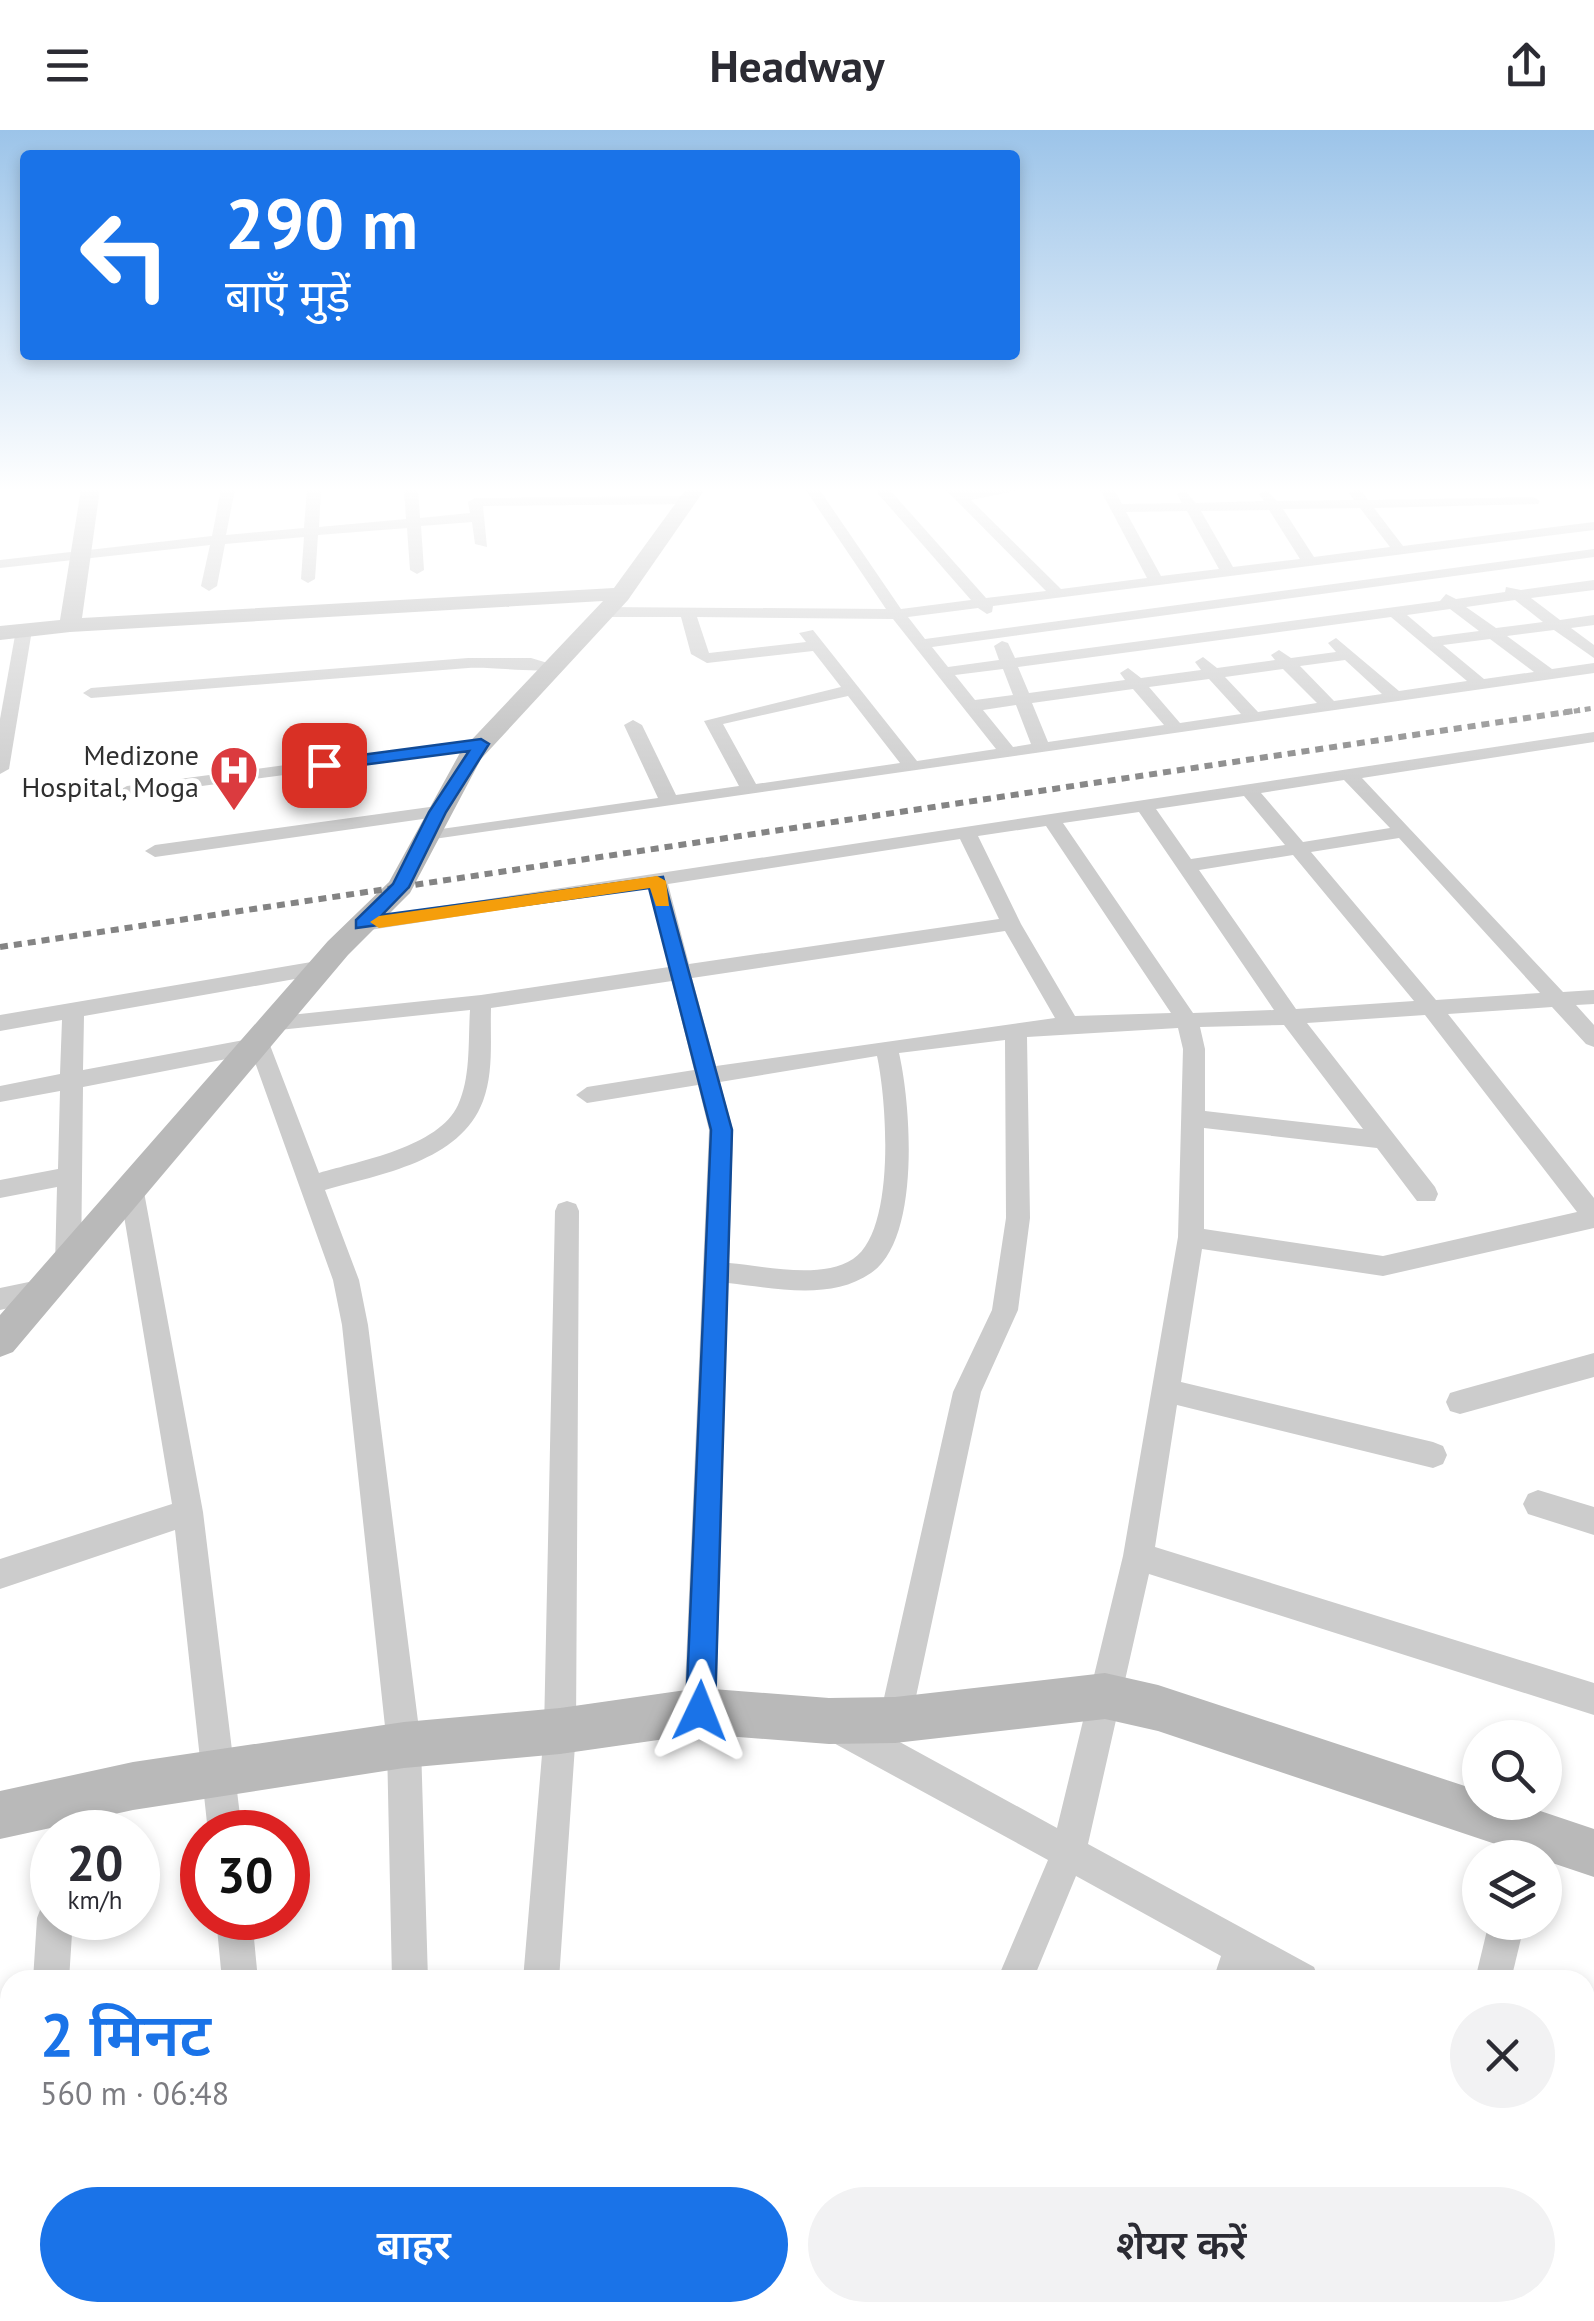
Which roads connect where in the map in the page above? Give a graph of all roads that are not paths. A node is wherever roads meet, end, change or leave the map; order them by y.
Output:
1 (75, 591) edge
2 (621, 591) edge
3 (882, 591) edge
4 (976, 591) edge
5 (1062, 591) edge
6 (1307, 591) edge
7 (1435, 591) edge
8 (1513, 591) edge
9 (1562, 591) edge
10 (1056, 592) joint
11 (1294, 593) joint
12 (1518, 595) junction
13 (984, 600) junction
14 (1227, 601) junction
15 (612, 603) junction
16 (1452, 604) junction
17 (1156, 610) junction
18 (1393, 612) junction
19 (688, 614) junction
20 (897, 614) junction
21 (1083, 620) junction
22 (1594, 620) edge
23 (1314, 622) junction
24 (70, 624) junction
25 (1557, 625) junction
26 (24, 630) junction
27 (1255, 630) junction
28 (996, 631) junction
29 (0, 633) edge
30 (1492, 633) junction
31 (1183, 640) junction
32 (1430, 642) junction
33 (921, 644) junction
34 (1108, 650) junction
35 (1594, 653) edge
36 (1348, 655) junction
37 (1008, 662) junction
38 (1287, 663) junction
39 (553, 667) junction
40 (1594, 668) edge
41 (944, 672) junction
42 (1212, 672) junction
43 (1549, 675) junction
44 (1136, 682) junction
45 (1481, 685) junction
46 (850, 690) junction
47 (91, 694) dead end
48 (1022, 697) junction
49 (1395, 698) junction
50 (971, 706) junction
51 (1330, 707) junction
52 (1254, 718) junction
53 (633, 725) dead end
54 (1177, 730) junction
55 (1594, 737) edge
56 (481, 744) junction
57 (1041, 747) junction
58 (1006, 751) junction
59 (910, 765) junction
60 (0, 769) edge
61 (1349, 775) junction
62 (750, 789) junction
63 (127, 790) dead end
64 (1248, 790) junction
65 (669, 802) junction
66 (1144, 806) junction
67 (1051, 820) junction
68 (432, 825) junction
69 (966, 832) junction
70 (1404, 832) junction
71 (1298, 850) junction
72 (155, 851) dead end
73 (1187, 866) junction
74 (657, 881) junction
75 (363, 924) junction
76 (1012, 924) junction
77 (324, 967) junction
78 (681, 973) junction
79 (1594, 997) edge
80 (1560, 999) junction
81 (481, 1002) junction
82 (1432, 1009) junction
83 (74, 1010) junction
84 (1290, 1017) junction
85 (1187, 1020) junction
86 (279, 1022) junction
87 (0, 1023) edge
88 (1069, 1024) junction
89 (1016, 1030) junction
90 (1594, 1038) edge
91 (260, 1045) junction
92 (886, 1047) junction
93 (708, 1075) junction
94 (74, 1080) junction
95 (0, 1094) edge
96 (587, 1094) dead end
97 (1193, 1118) junction
98 (1385, 1140) junction
99 (68, 1176) junction
100 (311, 1185) junction
101 (0, 1189) edge
102 (132, 1192) junction
103 (1426, 1194) dead end
104 (566, 1212) dead end
105 (1594, 1217) edge
106 (1192, 1237) junction
107 (68, 1266) junction
108 (718, 1272) junction
109 (48, 1289) junction
110 (0, 1299) edge
111 (0, 1340) edge
112 (1594, 1366) edge
113 (1166, 1390) junction
114 (1460, 1402) dead end
115 (1433, 1456) dead end
116 (1538, 1504) dead end
117 (188, 1512) junction
118 (1594, 1522) edge
119 (1138, 1556) junction
120 (0, 1574) edge
121 (1105, 1696) junction
122 (1594, 1699) edge
123 (700, 1711) junction
124 (895, 1720) junction
125 (829, 1721) junction
126 (560, 1731) junction
127 (404, 1746) junction
128 (220, 1775) junction
129 (81, 1810) edge
130 (223, 1810) edge
131 (0, 1815) edge
132 (30, 1816) edge
133 (1514, 1840) edge
134 (1562, 1849) edge
135 (1594, 1853) edge
136 (1068, 1854) junction
137 (53, 1940) edge
138 (236, 1940) edge
139 (1503, 1940) edge
140 (1236, 1965) edge
141 (51, 1970) edge
142 (239, 1970) edge
143 (410, 1970) edge
144 (543, 1970) edge
145 (1019, 1970) edge
146 (1495, 1970) edge

1 - 24 street
2 - 15 street
3 - 20 street
4 - 13 street
5 - 10 street
6 - 11 street
7 - 16 street
8 - 12 street
9 - 12 street
10 - 13 street
11 - 14 street
12 - 16 street
12 - 25 street
13 - 20 street
13 - 28 street
14 - 17 street
14 - 27 street
15 - 19 street
15 - 24 street
15 - 39 street
16 - 18 street
16 - 30 street
17 - 21 street
17 - 31 street
18 - 23 street
18 - 32 street
19 - 20 street
19 - 46 street
20 - 33 street
21 - 28 street
21 - 34 street
22 - 25 street
23 - 27 street
23 - 36 street
24 - 26 street
25 - 30 street
25 - 35 street
26 - 29 street
26 - 60 street
27 - 31 street
27 - 38 street
28 - 33 street
28 - 37 street
30 - 32 street
30 - 43 street
31 - 34 street
31 - 42 street
32 - 45 street
33 - 41 street
34 - 37 street
34 - 44 street
36 - 38 street
36 - 49 street
37 - 41 street
37 - 48 street
38 - 42 street
38 - 51 street
39 - 47 street
39 - 56 street
40 - 43 street
41 - 50 street
42 - 44 street
42 - 52 street
43 - 45 street
44 - 48 street
44 - 54 street
45 - 49 street
46 - 59 street
46 - 62 street
48 - 50 street
48 - 57 street
49 - 51 street
50 - 58 street
51 - 52 street
52 - 54 street
53 - 65 street
54 - 57 street
55 - 61 street
56 - 63 street
56 - 68 street
57 - 58 street
58 - 59 street
59 - 62 street
61 - 64 street
61 - 70 street
62 - 65 street
64 - 66 street
64 - 71 street
65 - 68 street
66 - 67 street
66 - 73 street
67 - 69 street
67 - 85 street
68 - 72 street
68 - 75 street
69 - 74 street
69 - 76 street
70 - 71 street
70 - 80 street
71 - 73 street
71 - 82 street
73 - 84 street
74 - 75 street
74 - 78 street
75 - 77 street
76 - 78 street
76 - 88 street
77 - 83 street
77 - 86 street
78 - 81 street
78 - 93 street
79 - 80 street
80 - 82 street
80 - 90 street
81 - 86 street
81 - 100 street
82 - 84 street
82 - 105 street
83 - 87 street
83 - 94 street
84 - 85 street
84 - 98 street
85 - 88 street
85 - 97 street
86 - 91 street
88 - 89 street
89 - 92 street
89 - 124 street
91 - 94 street
91 - 100 street
91 - 102 street
92 - 93 street
92 - 108 street
93 - 96 street
93 - 108 street
94 - 95 street
94 - 99 street
97 - 98 street
97 - 106 street
98 - 103 street
99 - 101 street
99 - 107 street
100 - 127 street
102 - 107 street
102 - 117 street
104 - 126 street
105 - 106 street
106 - 113 street
107 - 109 street
108 - 123 street
109 - 110 street
109 - 111 street
112 - 114 street
113 - 115 street
113 - 119 street
116 - 118 street
117 - 120 street
117 - 128 street
119 - 121 street
119 - 122 street
121 - 124 street
121 - 133 street
121 - 136 street
123 - 125 street
123 - 126 street
124 - 125 street
125 - 136 street
126 - 127 street
126 - 144 street
127 - 128 street
127 - 143 street
128 - 129 street
128 - 130 street
131 - 132 street
134 - 135 street
136 - 140 street
136 - 145 street
137 - 141 street
138 - 142 street
139 - 146 street

